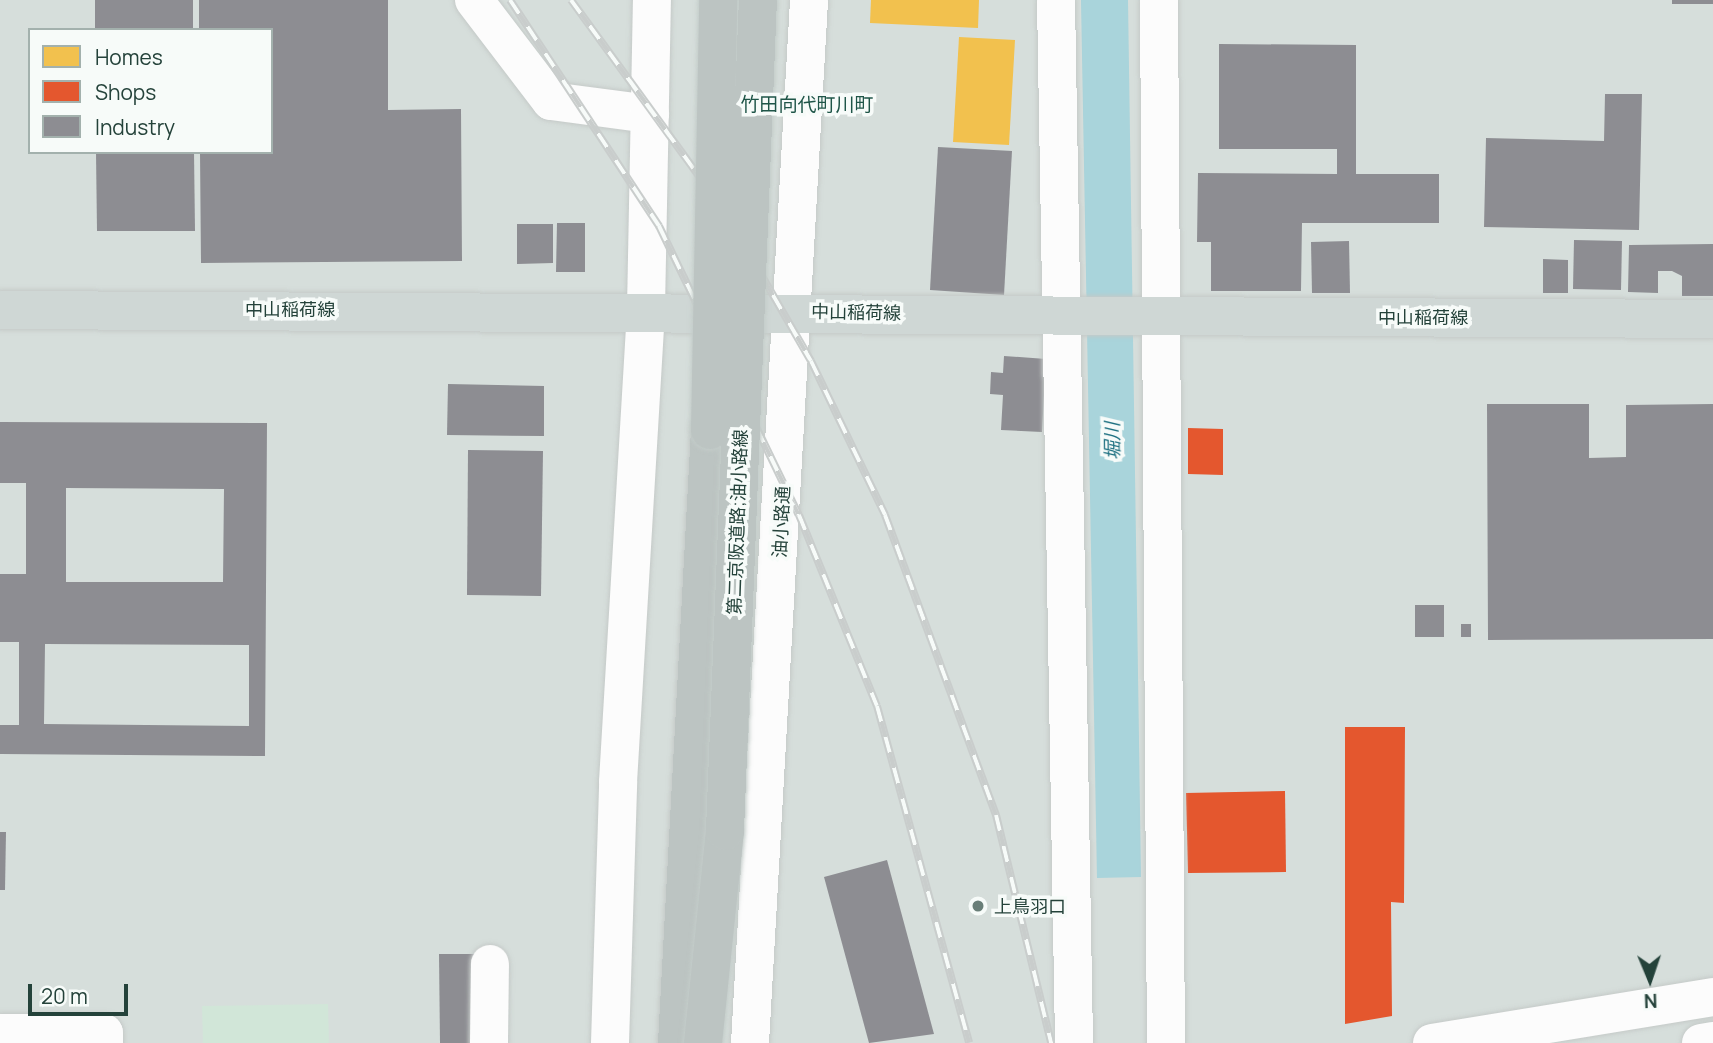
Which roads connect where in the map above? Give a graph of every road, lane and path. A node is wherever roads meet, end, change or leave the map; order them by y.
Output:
1 (474, 0) edge
2 (652, 0) edge
3 (718, 0) edge
4 (758, 0) edge
5 (809, 0) edge
6 (1056, 0) edge
7 (1159, 0) edge
8 (650, 114) junction
9 (646, 309) junction
10 (0, 310) edge
11 (791, 312) junction
12 (1063, 314) junction
13 (1156, 315) junction
14 (1713, 319) edge
15 (490, 964) dead end
16 (1713, 997) edge
17 (1614, 1028) edge
18 (0, 1033) edge
19 (1713, 1041) edge
20 (104, 1043) edge
21 (489, 1043) edge
22 (610, 1043) edge
23 (677, 1043) edge
24 (703, 1043) edge
25 (750, 1043) edge
26 (1074, 1043) edge
27 (1166, 1043) edge
28 (1432, 1043) edge
29 (1701, 1043) edge

1 - 8 street
2 - 8 street
3 - 23 highway, bridge
4 - 24 highway, 第二京阪道路;油小路線, bridge
5 - 11 street, 油小路通
6 - 12 street
7 - 13 street
8 - 9 street
9 - 10 main road, 中山稲荷線
9 - 11 main road, 中山稲荷線
9 - 22 street
11 - 12 main road, 中山稲荷線
11 - 25 street, 油小路通
12 - 13 main road, 中山稲荷線
12 - 26 street
13 - 14 main road, 中山稲荷線
13 - 27 street
15 - 21 street
16 - 17 street
17 - 28 street
18 - 20 street
19 - 29 street

